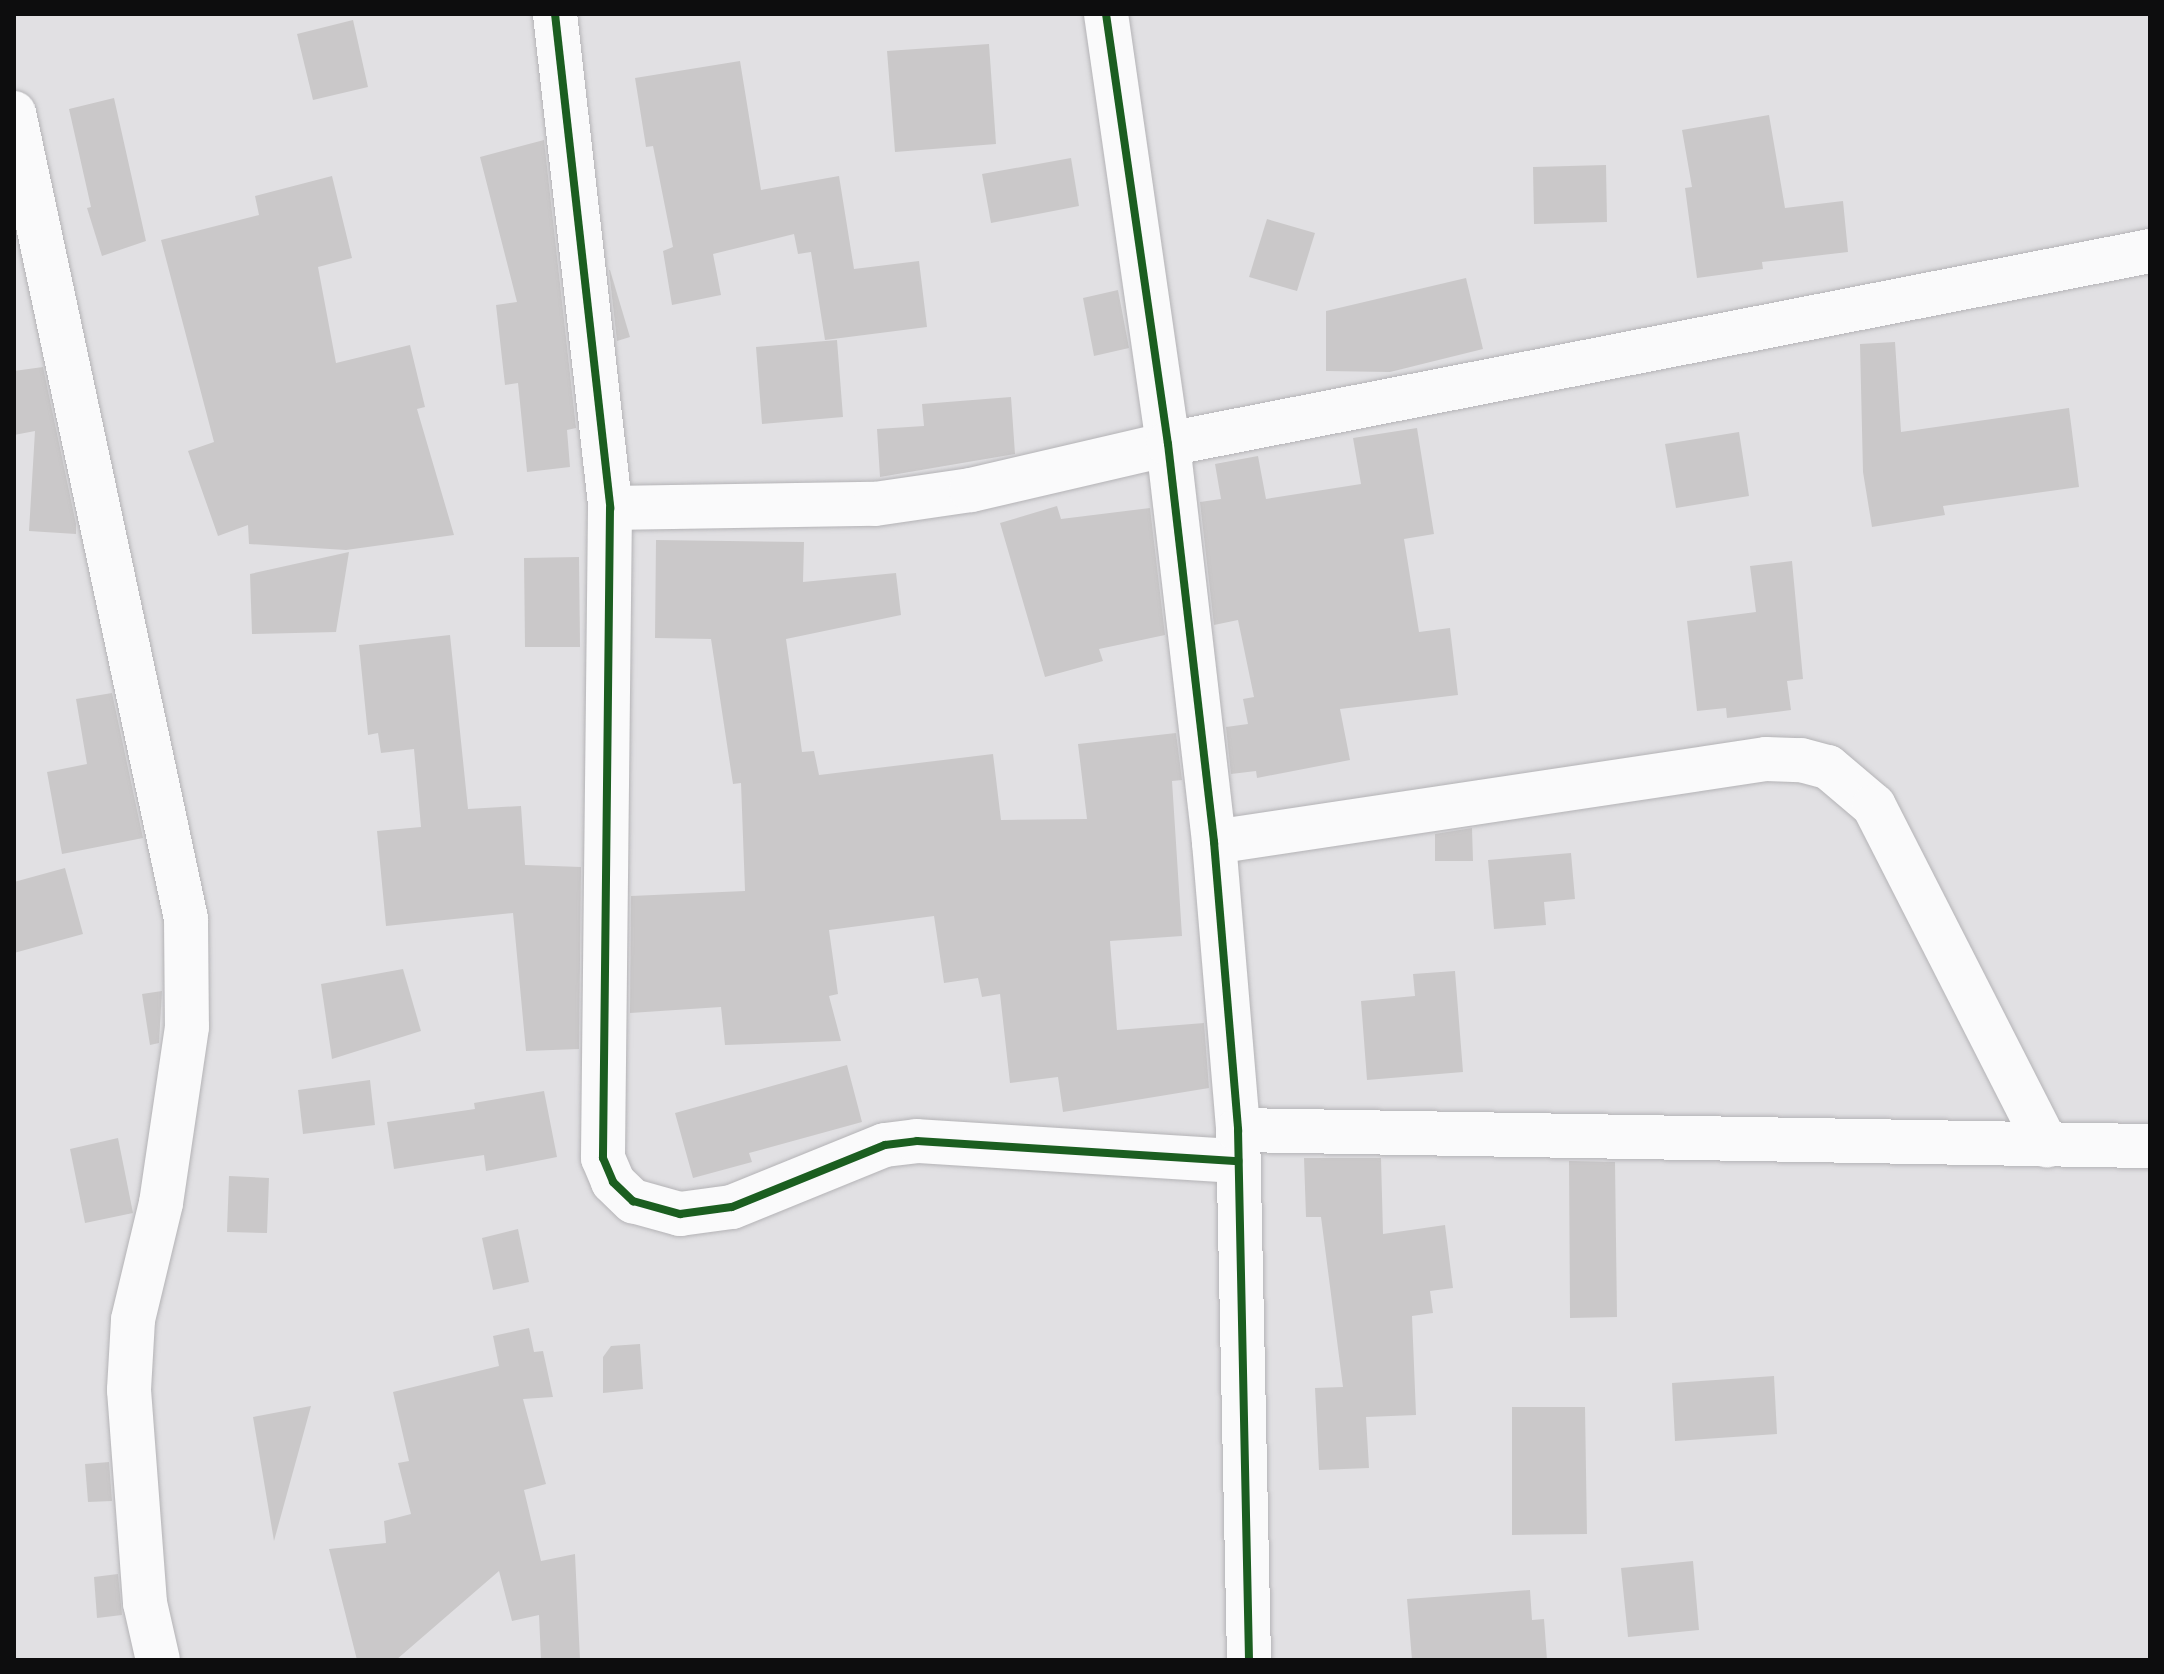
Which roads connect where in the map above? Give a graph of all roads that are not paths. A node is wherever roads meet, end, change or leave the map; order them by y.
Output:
1 (555, 14) edge
2 (1106, 14) edge
3 (14, 113) edge
4 (2150, 251) edge
5 (1168, 444) junction
6 (610, 508) junction
7 (1214, 842) junction
8 (2047, 1145) junction
9 (1238, 1146) junction
10 (2150, 1146) edge
11 (158, 1660) edge
12 (1249, 1660) edge

1 - 6 street
2 - 5 street
3 - 11 street
4 - 5 street
5 - 6 street
5 - 7 street
6 - 9 street
7 - 8 street
7 - 9 street
8 - 9 street
8 - 10 street
9 - 12 street

